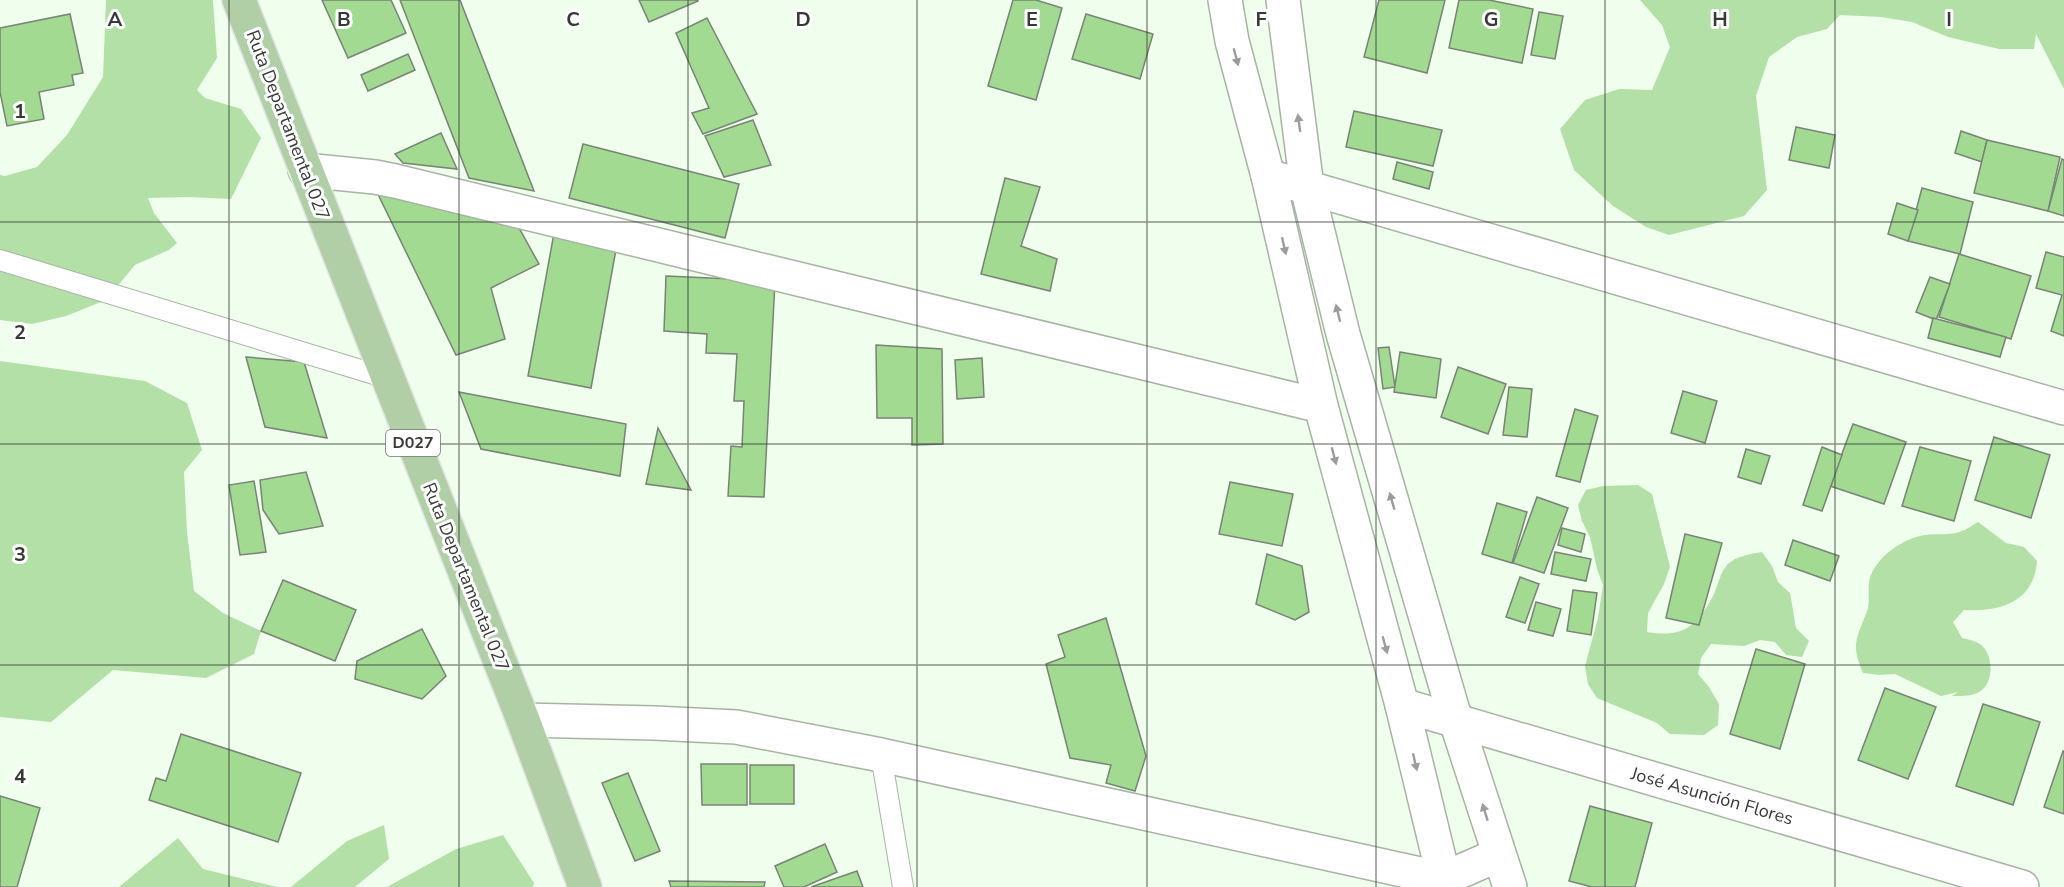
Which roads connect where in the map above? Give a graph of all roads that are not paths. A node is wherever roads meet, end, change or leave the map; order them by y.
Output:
1 (239, 0) edge
2 (1225, 0) edge
3 (1282, 0) edge
4 (305, 170) junction
5 (1268, 176) junction
6 (1307, 188) junction
7 (0, 260) edge
8 (387, 378) junction
9 (1321, 406) junction
10 (2064, 408) edge
11 (1401, 705) junction
12 (523, 720) junction
13 (1456, 721) junction
14 (881, 755) junction
15 (1498, 855) junction
16 (1445, 883) edge
17 (585, 887) edge
18 (903, 887) edge
19 (1510, 887) edge
20 (2022, 887) edge

1 - 4 main road, Ruta Departamental 027 / D027
2 -> 5 street
6 -> 3 street
4 - 8 main road, Ruta Departamental 027 / D027
4 - 9 street
5 - 6 street
5 -> 9 street
6 - 10 street
13 -> 6 street
7 - 8 lane
8 - 12 main road, Ruta Departamental 027 / D027
9 -> 11 street
11 - 13 street, José Asunción Flores
11 -> 16 street
12 - 14 street
12 - 17 main road, Ruta Departamental 027 / D027
15 -> 13 street
13 - 20 street, José Asunción Flores
14 - 16 street
14 - 18 lane
15 - 16 street
15 - 19 street

